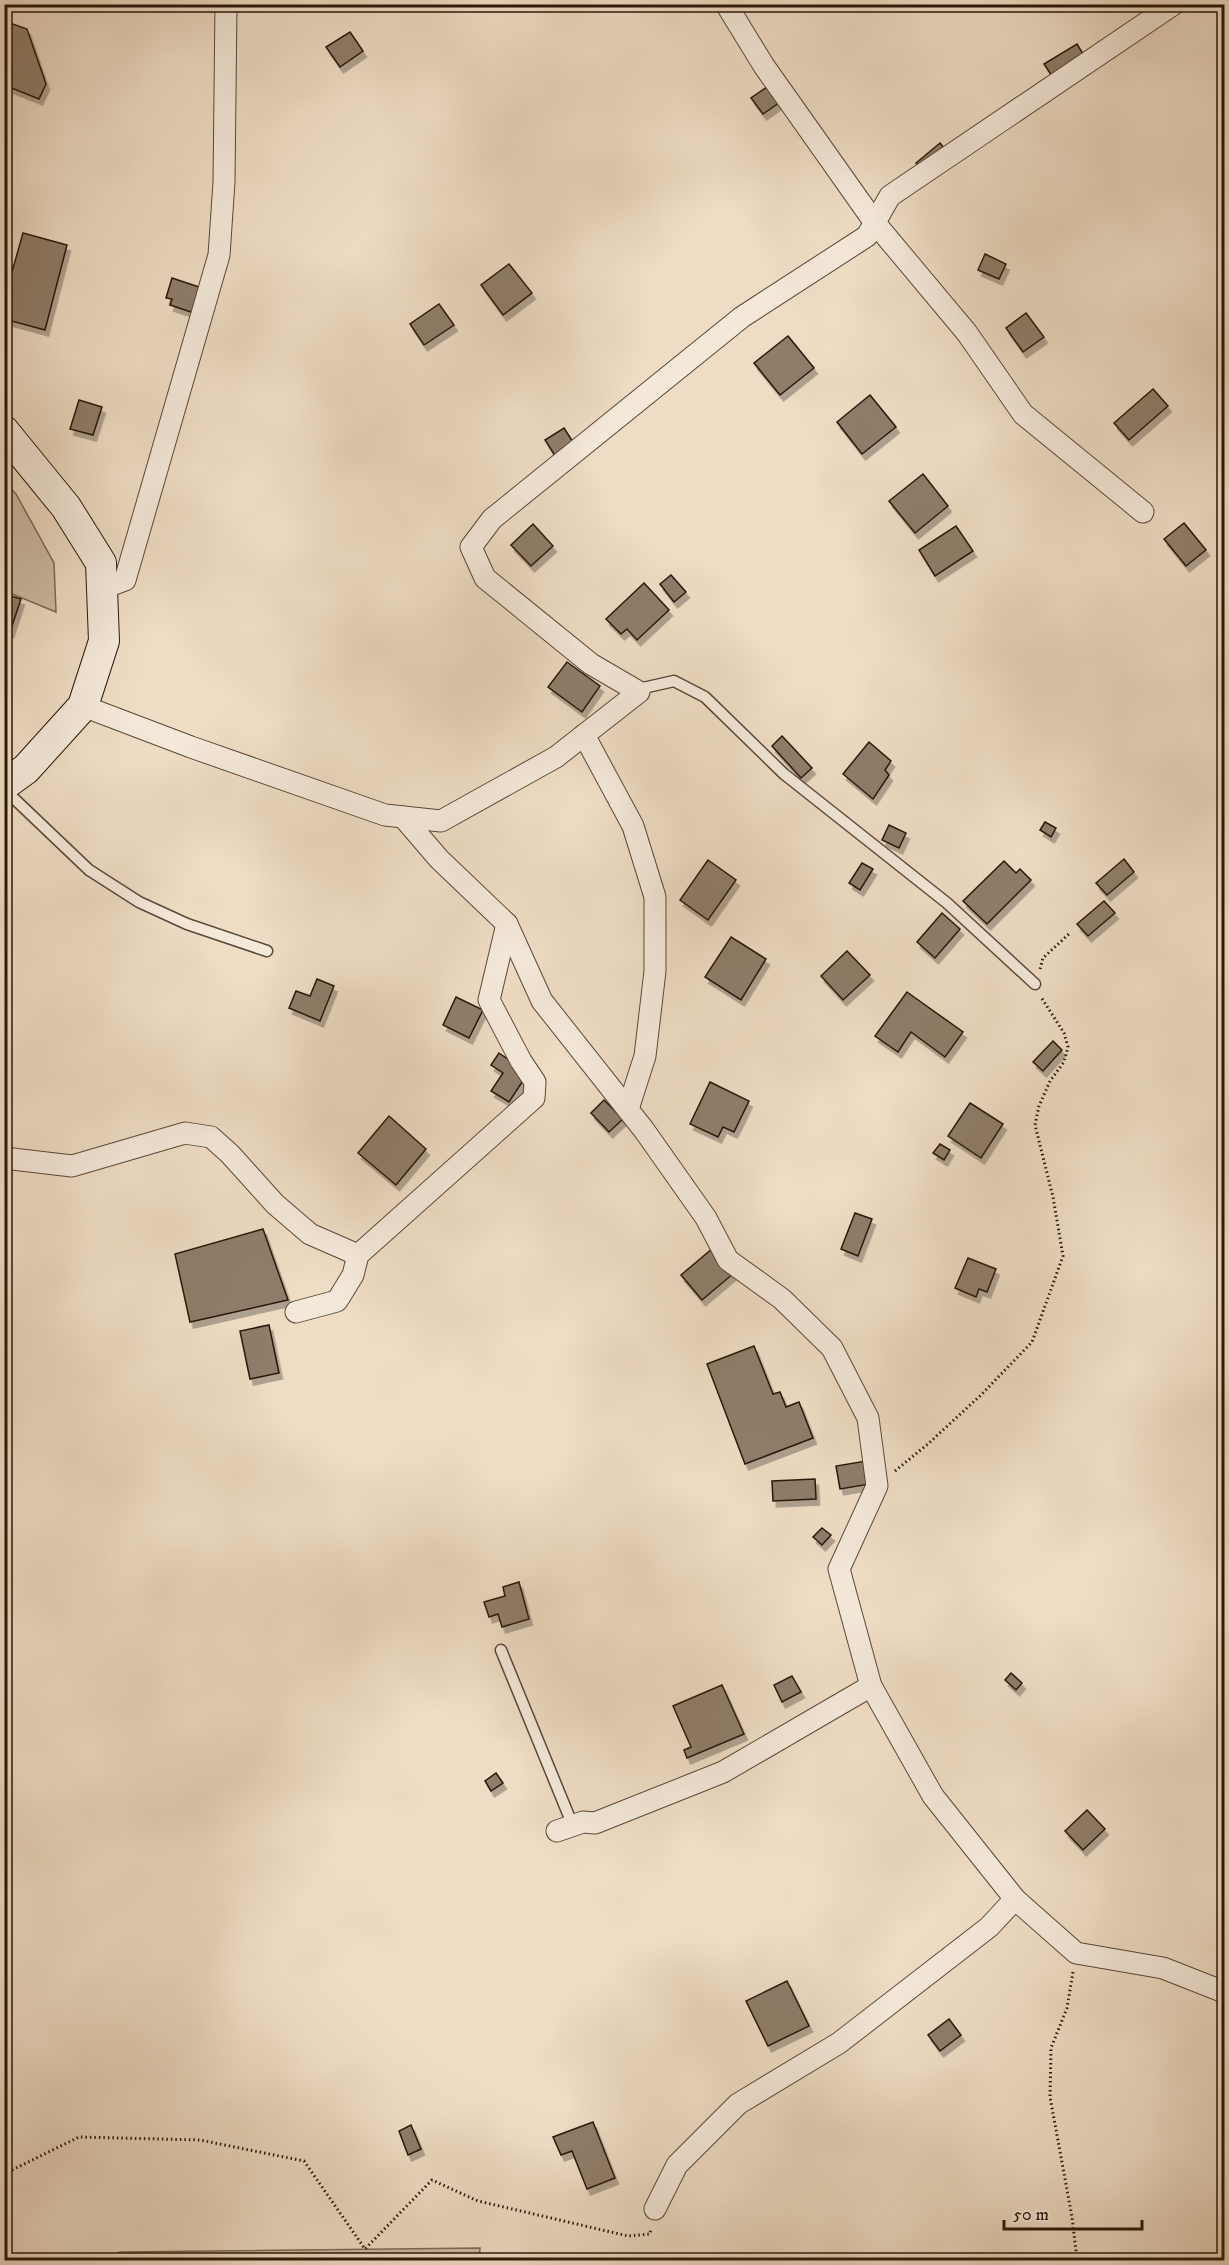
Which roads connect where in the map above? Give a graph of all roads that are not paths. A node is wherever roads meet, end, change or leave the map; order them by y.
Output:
1 (226, 4) edge
2 (726, 4) edge
3 (1174, 4) edge
4 (874, 223) junction
5 (4, 431) edge
6 (1143, 512) dead end
7 (101, 589) junction
8 (639, 692) junction
9 (83, 706) junction
10 (584, 735) junction
11 (4, 787) edge
12 (403, 817) junction
13 (507, 924) junction
14 (267, 951) dead end
15 (1035, 984) road end
16 (628, 1109) junction
17 (4, 1158) edge
18 (358, 1256) junction
19 (296, 1312) dead end
20 (501, 1650) dead end
21 (871, 1686) junction
22 (565, 1829) joint
23 (1015, 1899) junction
24 (1224, 1992) edge
25 (655, 2209) road end

1 - 7 street
2 - 4 street
3 - 4 street
4 - 6 street
4 - 8 street
5 - 7 street
7 - 9 street
8 - 10 street
8 - 15 lane
9 - 11 street
9 - 12 street
10 - 12 street
10 - 16 street
11 - 14 lane
12 - 13 street
13 - 16 street
13 - 18 street
16 - 21 street
17 - 18 street
18 - 19 street
20 - 22 lane
21 - 22 street
21 - 23 street
23 - 24 street
23 - 25 street

